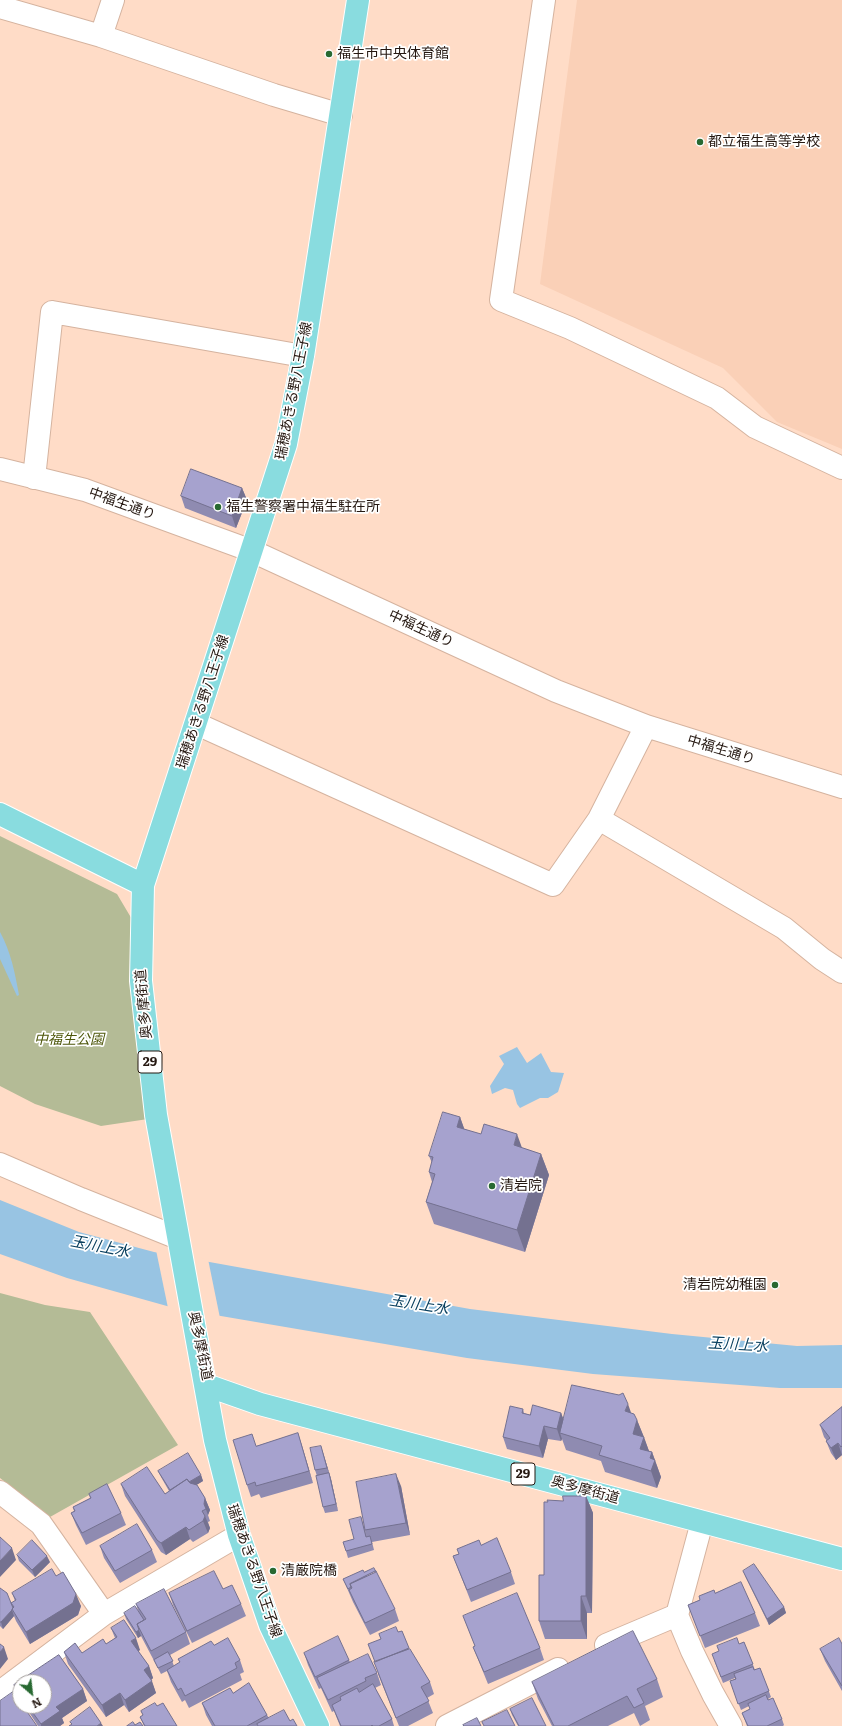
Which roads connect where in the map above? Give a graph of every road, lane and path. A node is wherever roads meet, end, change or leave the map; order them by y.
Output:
1 (113, 0) edge
2 (358, 0) edge
3 (544, 0) edge
4 (0, 7) edge
5 (101, 36) junction
6 (341, 115) junction
7 (303, 356) junction
8 (842, 468) edge
9 (0, 469) edge
10 (34, 478) junction
11 (252, 551) junction
12 (196, 724) junction
13 (646, 726) junction
14 (842, 787) edge
15 (0, 814) edge
16 (599, 819) junction
17 (143, 885) junction
18 (842, 972) edge
19 (0, 1164) edge
20 (178, 1238) junction
21 (206, 1385) junction
22 (0, 1492) edge
23 (702, 1522) junction
24 (239, 1535) junction
25 (842, 1559) edge
26 (104, 1614) junction
27 (677, 1615) junction
28 (0, 1692) edge
29 (318, 1726) edge
30 (448, 1726) edge
31 (731, 1726) edge

1 - 5 street
2 - 6 main road, 瑞穂あきる野八王子線
3 - 8 street
4 - 5 street
5 - 6 street
6 - 7 main road, 瑞穂あきる野八王子線
7 - 10 street
7 - 11 main road, 瑞穂あきる野八王子線
9 - 10 street, 中福生通り
10 - 11 street, 中福生通り
11 - 12 main road, 瑞穂あきる野八王子線
11 - 13 street, 中福生通り
12 - 16 street
12 - 17 main road, 瑞穂あきる野八王子線
13 - 14 street, 中福生通り
13 - 16 street
15 - 17 main road
16 - 18 street
17 - 20 main road, 奥多摩街道 / 29
19 - 20 street
20 - 21 main road, 奥多摩街道 / 29
21 - 23 main road, 奥多摩街道 / 29
21 - 24 main road, 瑞穂あきる野八王子線
22 - 26 street
23 - 25 main road, 奥多摩街道 / 29
23 - 27 street
24 - 26 street
24 - 29 main road, 瑞穂あきる野八王子線
26 - 28 street
27 - 30 street
27 - 31 street

